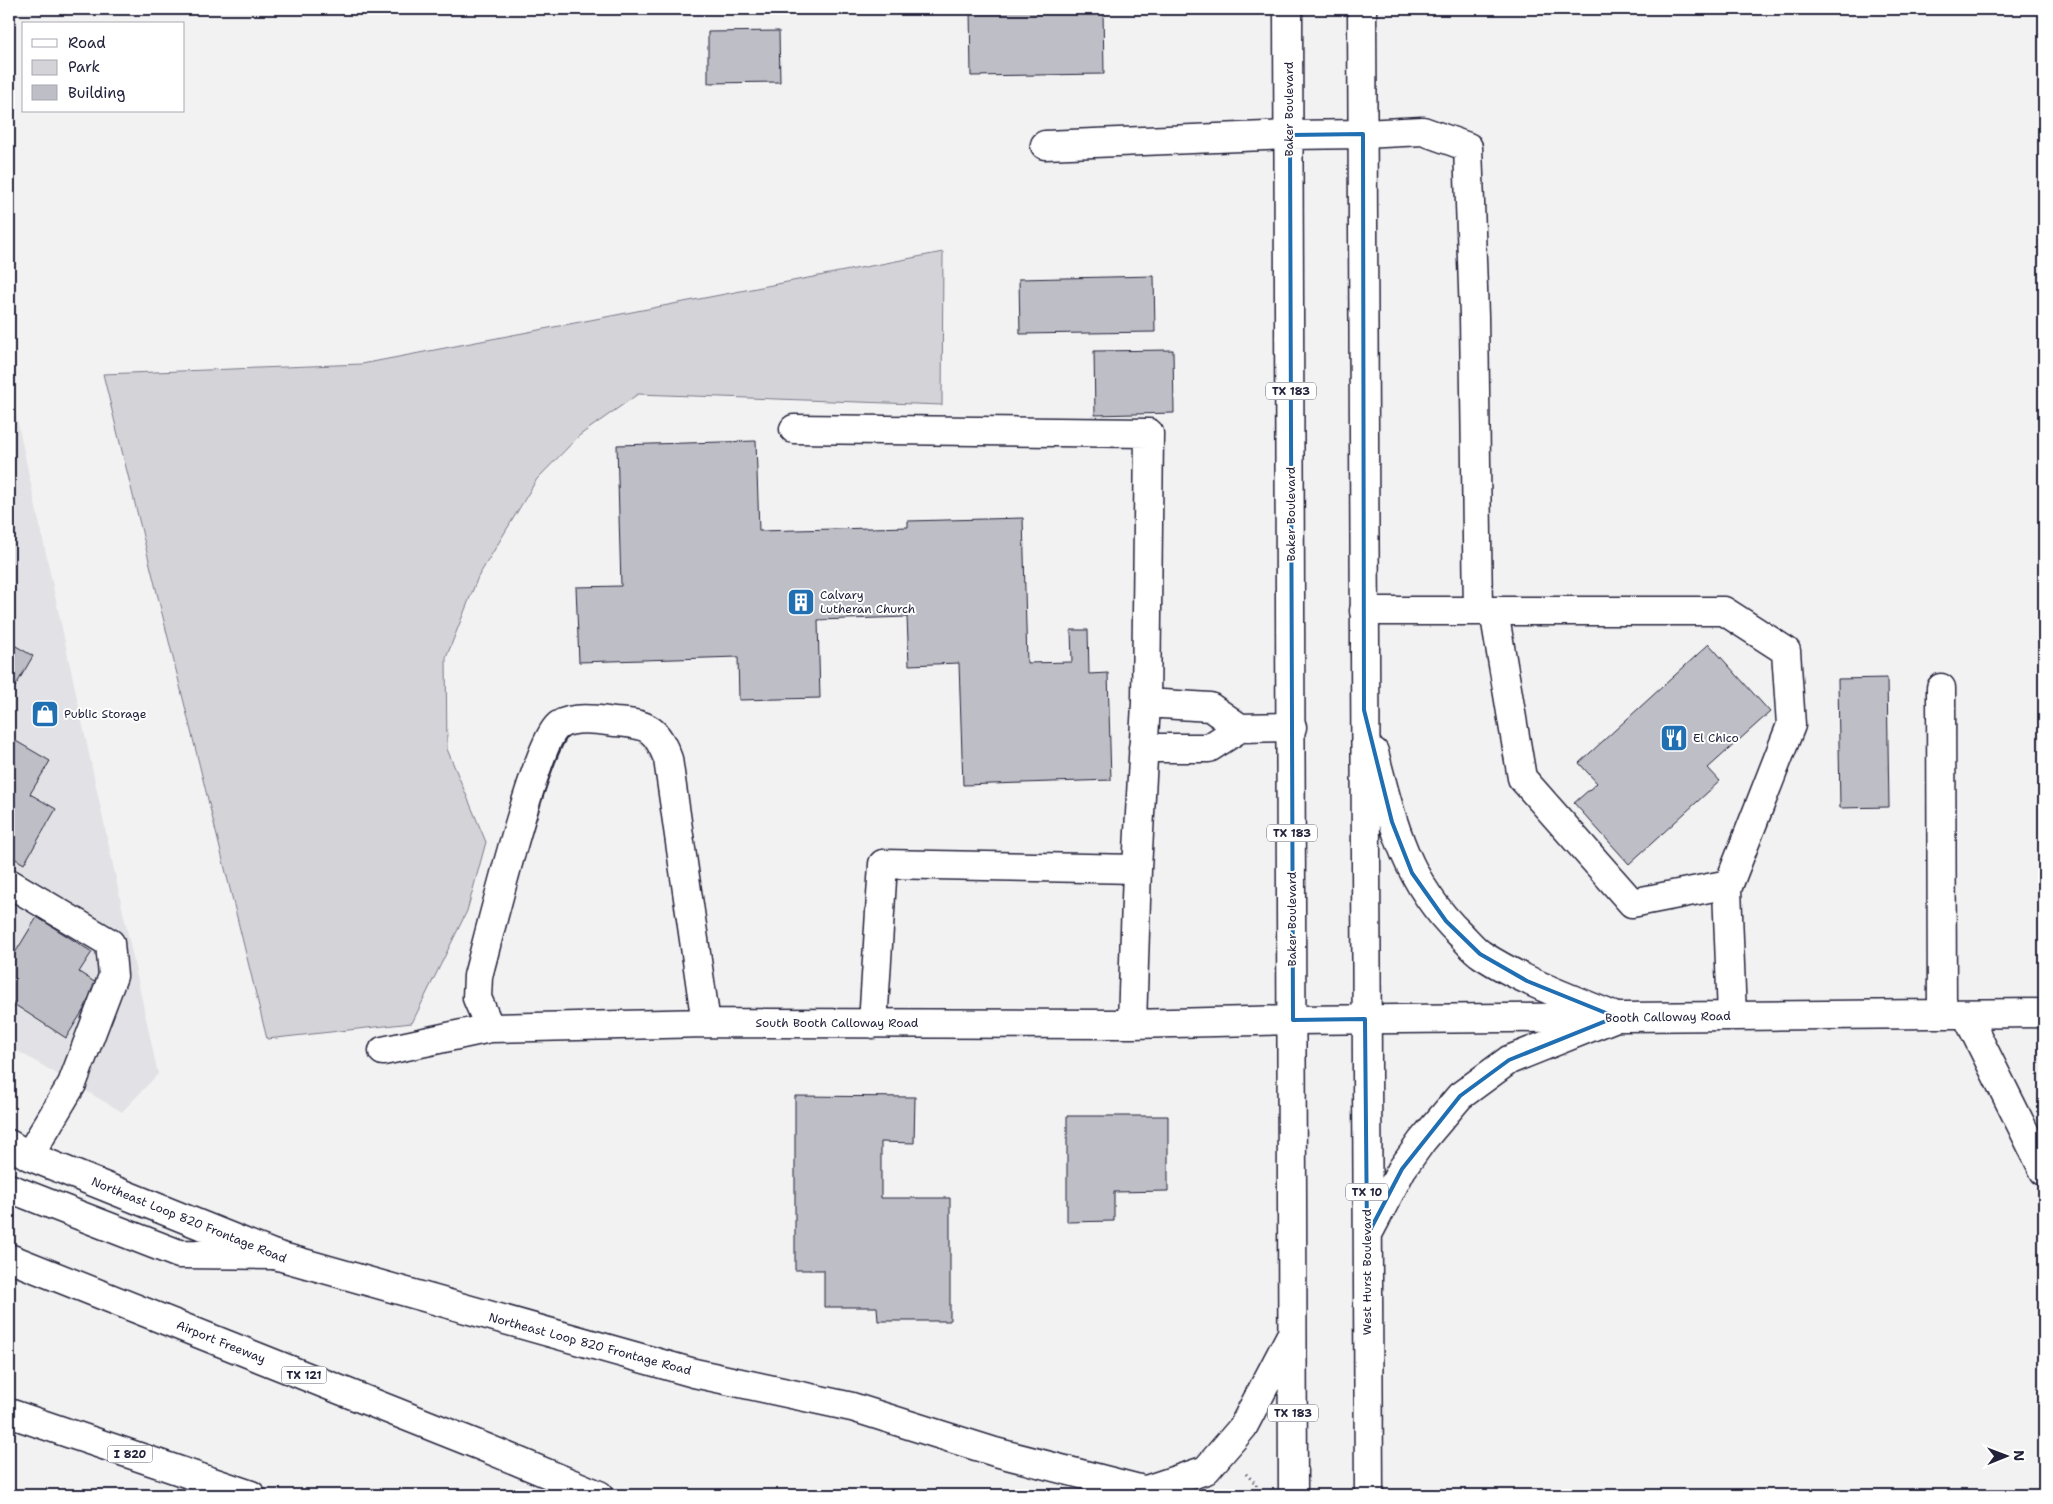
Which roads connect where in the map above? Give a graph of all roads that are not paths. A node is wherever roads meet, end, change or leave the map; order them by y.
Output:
1 (1288, 9) edge
2 (1362, 9) edge
3 (1290, 134) junction
4 (1363, 134) junction
5 (1046, 145) dead end
6 (794, 429) dead end
7 (1364, 611) junction
8 (1486, 611) junction
9 (1941, 688) dead end
10 (1146, 704) junction
11 (1364, 710) junction
12 (1292, 726) junction
13 (1240, 728) junction
14 (1143, 748) junction
15 (1137, 869) junction
16 (9, 882) edge
17 (1728, 884) junction
18 (2044, 1013) edge
19 (1954, 1014) junction
20 (1732, 1016) junction
21 (1616, 1017) junction
22 (1293, 1020) junction
23 (1365, 1020) junction
24 (706, 1023) junction
25 (873, 1024) junction
26 (1132, 1024) junction
27 (490, 1028) junction
28 (383, 1051) dead end
29 (19, 1150) edge
30 (2044, 1171) edge
31 (9, 1188) edge
32 (1367, 1236) junction
33 (275, 1256) junction
34 (9, 1258) edge
35 (1293, 1331) junction
36 (9, 1413) edge
37 (1154, 1493) edge
38 (251, 1495) edge
39 (599, 1495) edge
40 (1293, 1495) edge
41 (1369, 1495) edge

1 - 3 main road, Baker Boulevard / TX 183
2 - 4 main road
3 - 4 main road
3 - 5 main road
3 - 12 main road, Baker Boulevard / TX 183
4 - 7 main road
4 - 8 main road
6 - 10 main road
7 - 8 main road
7 - 11 main road
8 - 17 main road
8 - 17 main road
9 - 19 main road
10 - 13 main road
10 - 14 main road
11 - 21 main road
11 - 23 main road, TX 10
12 - 13 main road
12 - 22 main road, Baker Boulevard / TX 183
13 - 14 main road
14 - 15 main road
15 - 25 main road
15 - 26 main road
16 - 29 main road
17 - 20 main road
18 - 19 main road, Booth Calloway Road
19 - 20 main road, Booth Calloway Road
19 - 30 main road
20 - 21 main road, Booth Calloway Road
21 - 23 main road, Booth Calloway Road
21 - 32 main road
22 - 23 main road, Booth Calloway Road
22 - 26 main road, South Booth Calloway Road
22 - 35 main road, TX 183
23 - 32 main road, West Hurst Boulevard / TX 10
24 - 25 main road, South Booth Calloway Road
24 - 27 main road, South Booth Calloway Road
24 - 27 main road
25 - 26 main road, South Booth Calloway Road
27 - 28 main road, South Booth Calloway Road
29 - 33 main road, Northeast Loop 820 Frontage Road
31 - 33 main road
32 - 41 main road, West Hurst Boulevard / TX 10
33 - 37 main road, Northeast Loop 820 Frontage Road
34 - 39 main road, Airport Freeway / TX 121
35 - 37 main road
35 - 40 main road, TX 183
36 - 38 main road, I 820

